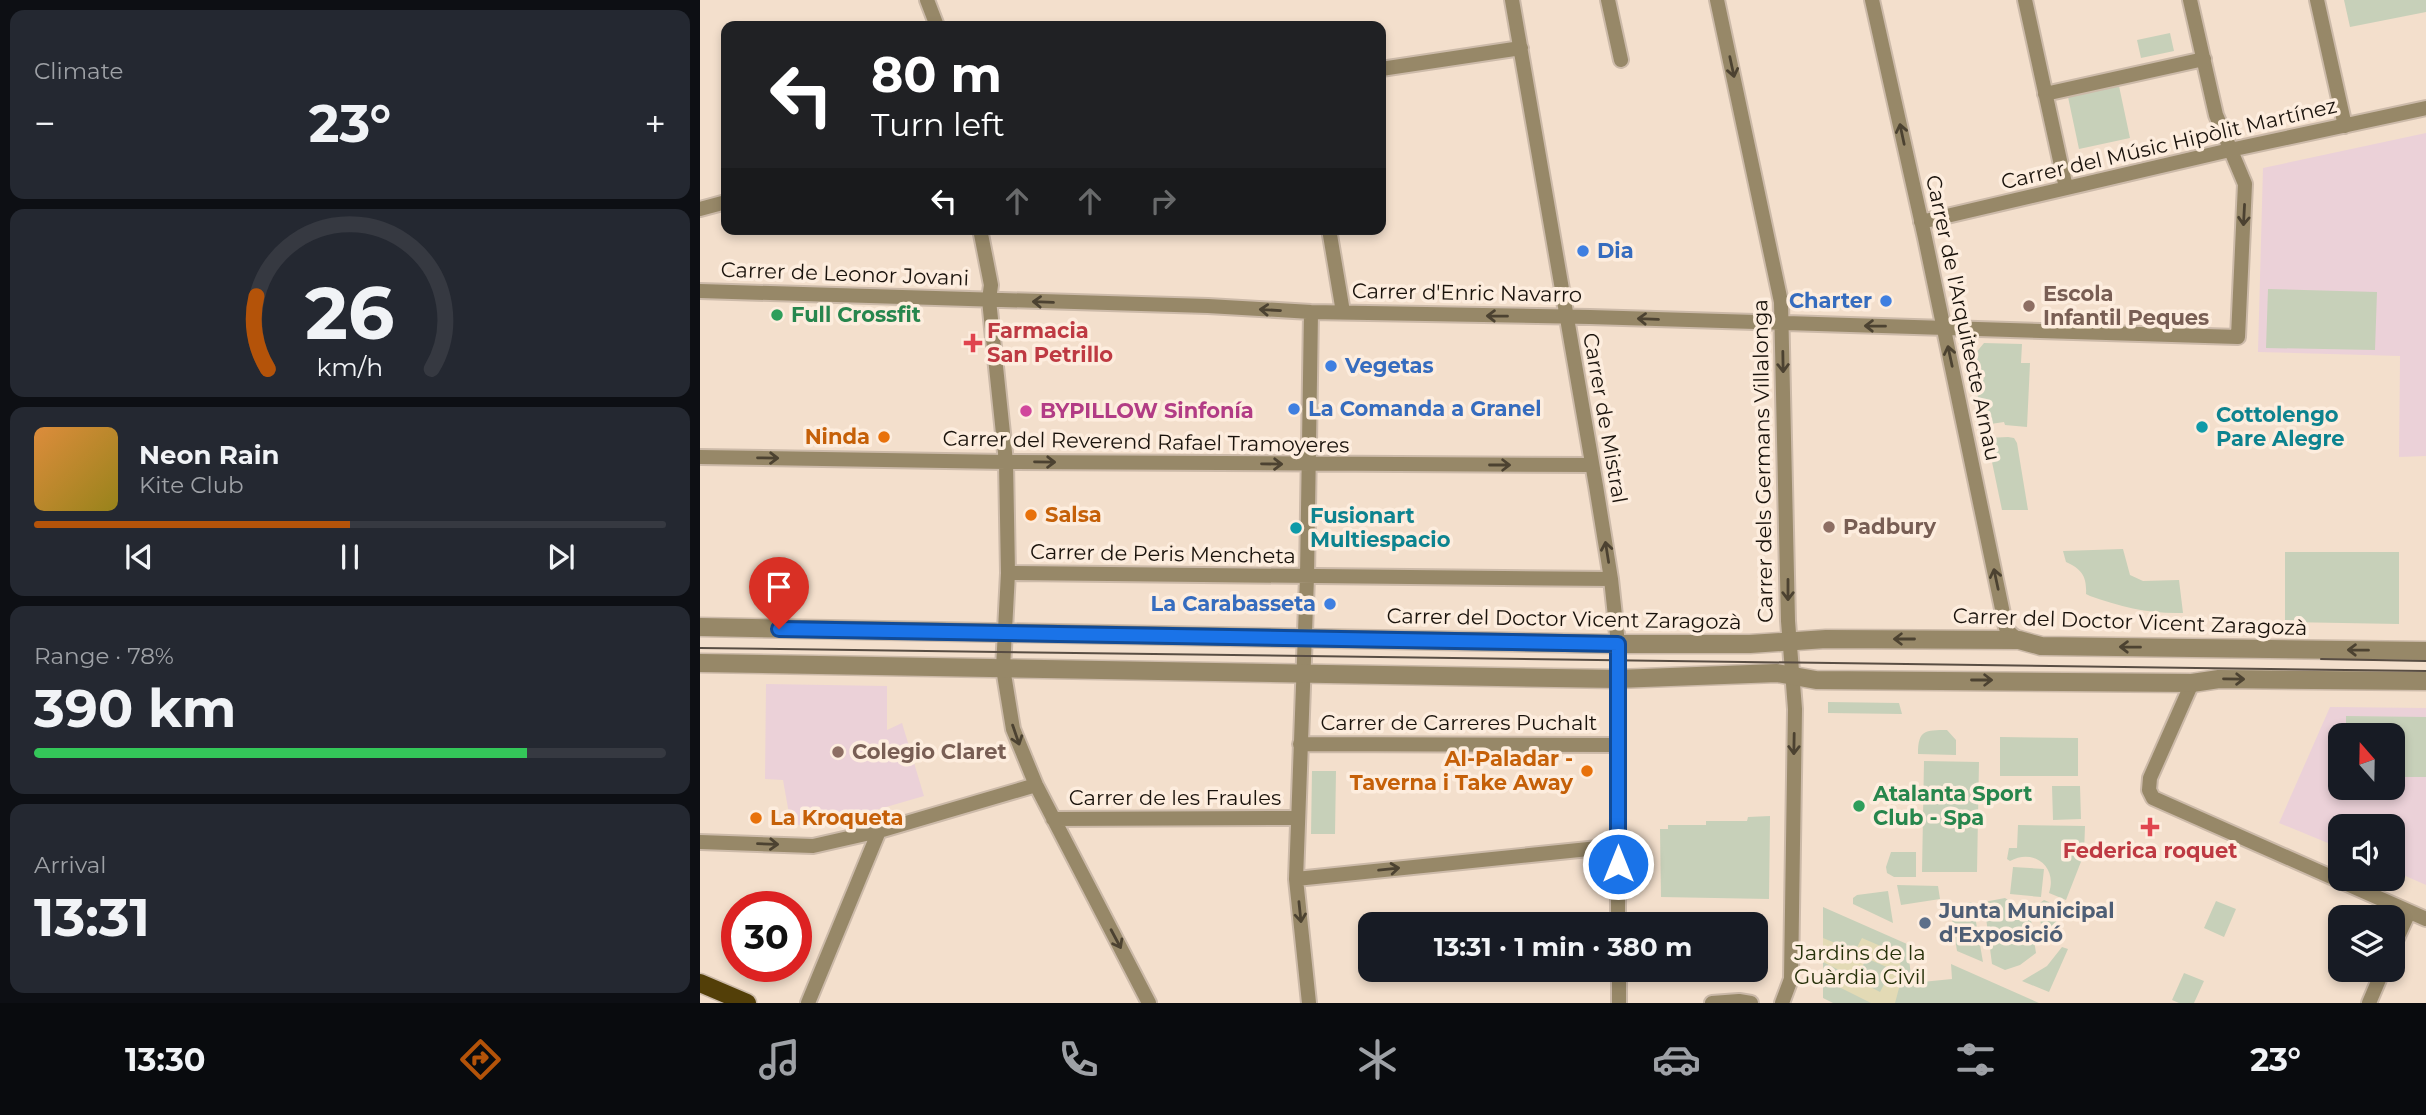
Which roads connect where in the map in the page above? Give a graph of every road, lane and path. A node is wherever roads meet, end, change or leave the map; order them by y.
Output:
1 (928, 0) edge
2 (1512, 0) edge
3 (1608, 0) edge
4 (1717, 0) edge
5 (1872, 0) edge
6 (2025, 0) edge
7 (2190, 0) edge
8 (2317, 0) edge
9 (935, 21) edge
10 (1521, 48) junction
11 (2204, 59) junction
12 (1621, 60) dead end
13 (1386, 68) edge
14 (2045, 94) junction
15 (2426, 108) edge
16 (2344, 126) junction
17 (2230, 150) junction
18 (2066, 188) junction
19 (721, 203) edge
20 (700, 209) edge
21 (1921, 222) junction
22 (981, 235) edge
23 (1330, 235) edge
24 (700, 291) edge
25 (989, 300) junction
26 (1311, 312) junction
27 (1343, 312) junction
28 (1566, 318) junction
29 (1782, 324) junction
30 (1943, 328) junction
31 (700, 457) edge
32 (1006, 462) junction
33 (1309, 464) junction
34 (1591, 465) junction
35 (1008, 573) junction
36 (1307, 577) junction
37 (1611, 579) junction
38 (700, 627) edge
39 (1005, 633) junction
40 (1305, 638) junction
41 (1789, 640) junction
42 (2019, 640) junction
43 (1618, 644) junction
44 (2426, 651) edge
45 (700, 663) edge
46 (1003, 668) junction
47 (1304, 673) junction
48 (1794, 676) junction
49 (1617, 678) junction
50 (2426, 681) edge
51 (2192, 683) junction
52 (1300, 744) junction
53 (1618, 745) junction
54 (1036, 785) junction
55 (1297, 818) junction
56 (1053, 820) junction
57 (879, 831) junction
58 (700, 842) edge
59 (1618, 846) junction
60 (1296, 879) junction
61 (1618, 912) edge
62 (2409, 912) junction
63 (2426, 919) edge
64 (2405, 921) edge
65 (1619, 982) edge
66 (2378, 982) edge
67 (700, 983) edge
68 (747, 1003) edge
69 (808, 1003) edge
70 (1149, 1003) edge
71 (1309, 1003) edge
72 (1619, 1003) edge
73 (1712, 1003) edge
74 (1751, 1003) edge
75 (1782, 1003) edge
76 (2369, 1003) edge

1 - 9 street
2 - 10 street, Carrer de Mistral
3 - 12 street
4 -> 29 street, Carrer dels Germans Villalonga
21 -> 5 street, Carrer de l'Arquitecte Arnau
6 - 14 street
7 - 11 street
8 - 16 street
10 - 13 street
10 - 28 street, Carrer de Mistral
11 - 14 street
11 - 17 street
14 - 18 street
15 - 16 street, Carrer del Músic Hipòlit Martínez
16 - 17 street, Carrer del Músic Hipòlit Martínez
17 - 18 street, Carrer del Músic Hipòlit Martínez
17 -> 30 street, Carrer d'Enric Navarro
18 - 21 street, Carrer del Músic Hipòlit Martínez
19 - 20 street
21 - 30 street, Carrer de l'Arquitecte Arnau
22 - 25 street
23 - 27 street
24 - 25 street, Carrer de Leonor Jovani
26 -> 25 street, Carrer d'Enric Navarro
25 - 32 street
26 - 27 street, Carrer d'Enric Navarro
26 - 33 street
28 -> 27 street, Carrer d'Enric Navarro
29 -> 28 street, Carrer d'Enric Navarro
28 - 34 street, Carrer de Mistral
30 -> 29 street, Carrer d'Enric Navarro
29 -> 41 street, Carrer dels Germans Villalonga
42 -> 30 street, Carrer de l'Arquitecte Arnau
31 -> 32 street, Carrer del Reverend Rafael Tramoyeres
32 -> 33 street, Carrer del Reverend Rafael Tramoyeres
32 - 35 street
33 -> 34 street, Carrer del Reverend Rafael Tramoyeres
33 - 36 street
37 -> 34 street, Carrer de Mistral
35 - 36 street, Carrer de Peris Mencheta
35 - 39 street
36 - 37 street, Carrer de Peris Mencheta
36 - 40 street
37 - 43 street, Carrer de Mistral
38 - 39 street, Carrer del Doctor Vicent Zaragozà
39 - 40 street, Carrer del Doctor Vicent Zaragozà
39 - 46 street
40 - 43 street, Carrer del Doctor Vicent Zaragozà
40 - 47 street
42 -> 41 street, Carrer del Doctor Vicent Zaragozà
41 - 43 street, Carrer del Doctor Vicent Zaragozà
41 - 48 street, Carrer dels Germans Villalonga
44 -> 42 street, Carrer del Doctor Vicent Zaragozà
43 - 49 street, Carrer de Mistral
45 - 46 street
46 - 47 street
46 -> 54 street
47 - 49 street
47 - 52 street
48 - 49 street
48 -> 51 street
48 -> 75 street, Carrer dels Germans Villalonga
49 - 53 street, Carrer de Mistral
51 -> 50 street
51 - 62 street
52 - 53 street, Carrer de Carreres Puchalt
52 - 55 street
53 - 59 street, Carrer de Mistral
54 - 56 street
54 - 57 street
55 - 56 street, Carrer de les Fraules
55 - 60 street
56 -> 70 street
58 -> 57 street
57 - 69 street
60 -> 59 street
59 - 61 street, Carrer de Mistral
60 -> 71 street
62 - 63 street
62 - 64 street
65 - 72 street
66 - 76 street
67 - 68 main road
73 - 74 street

